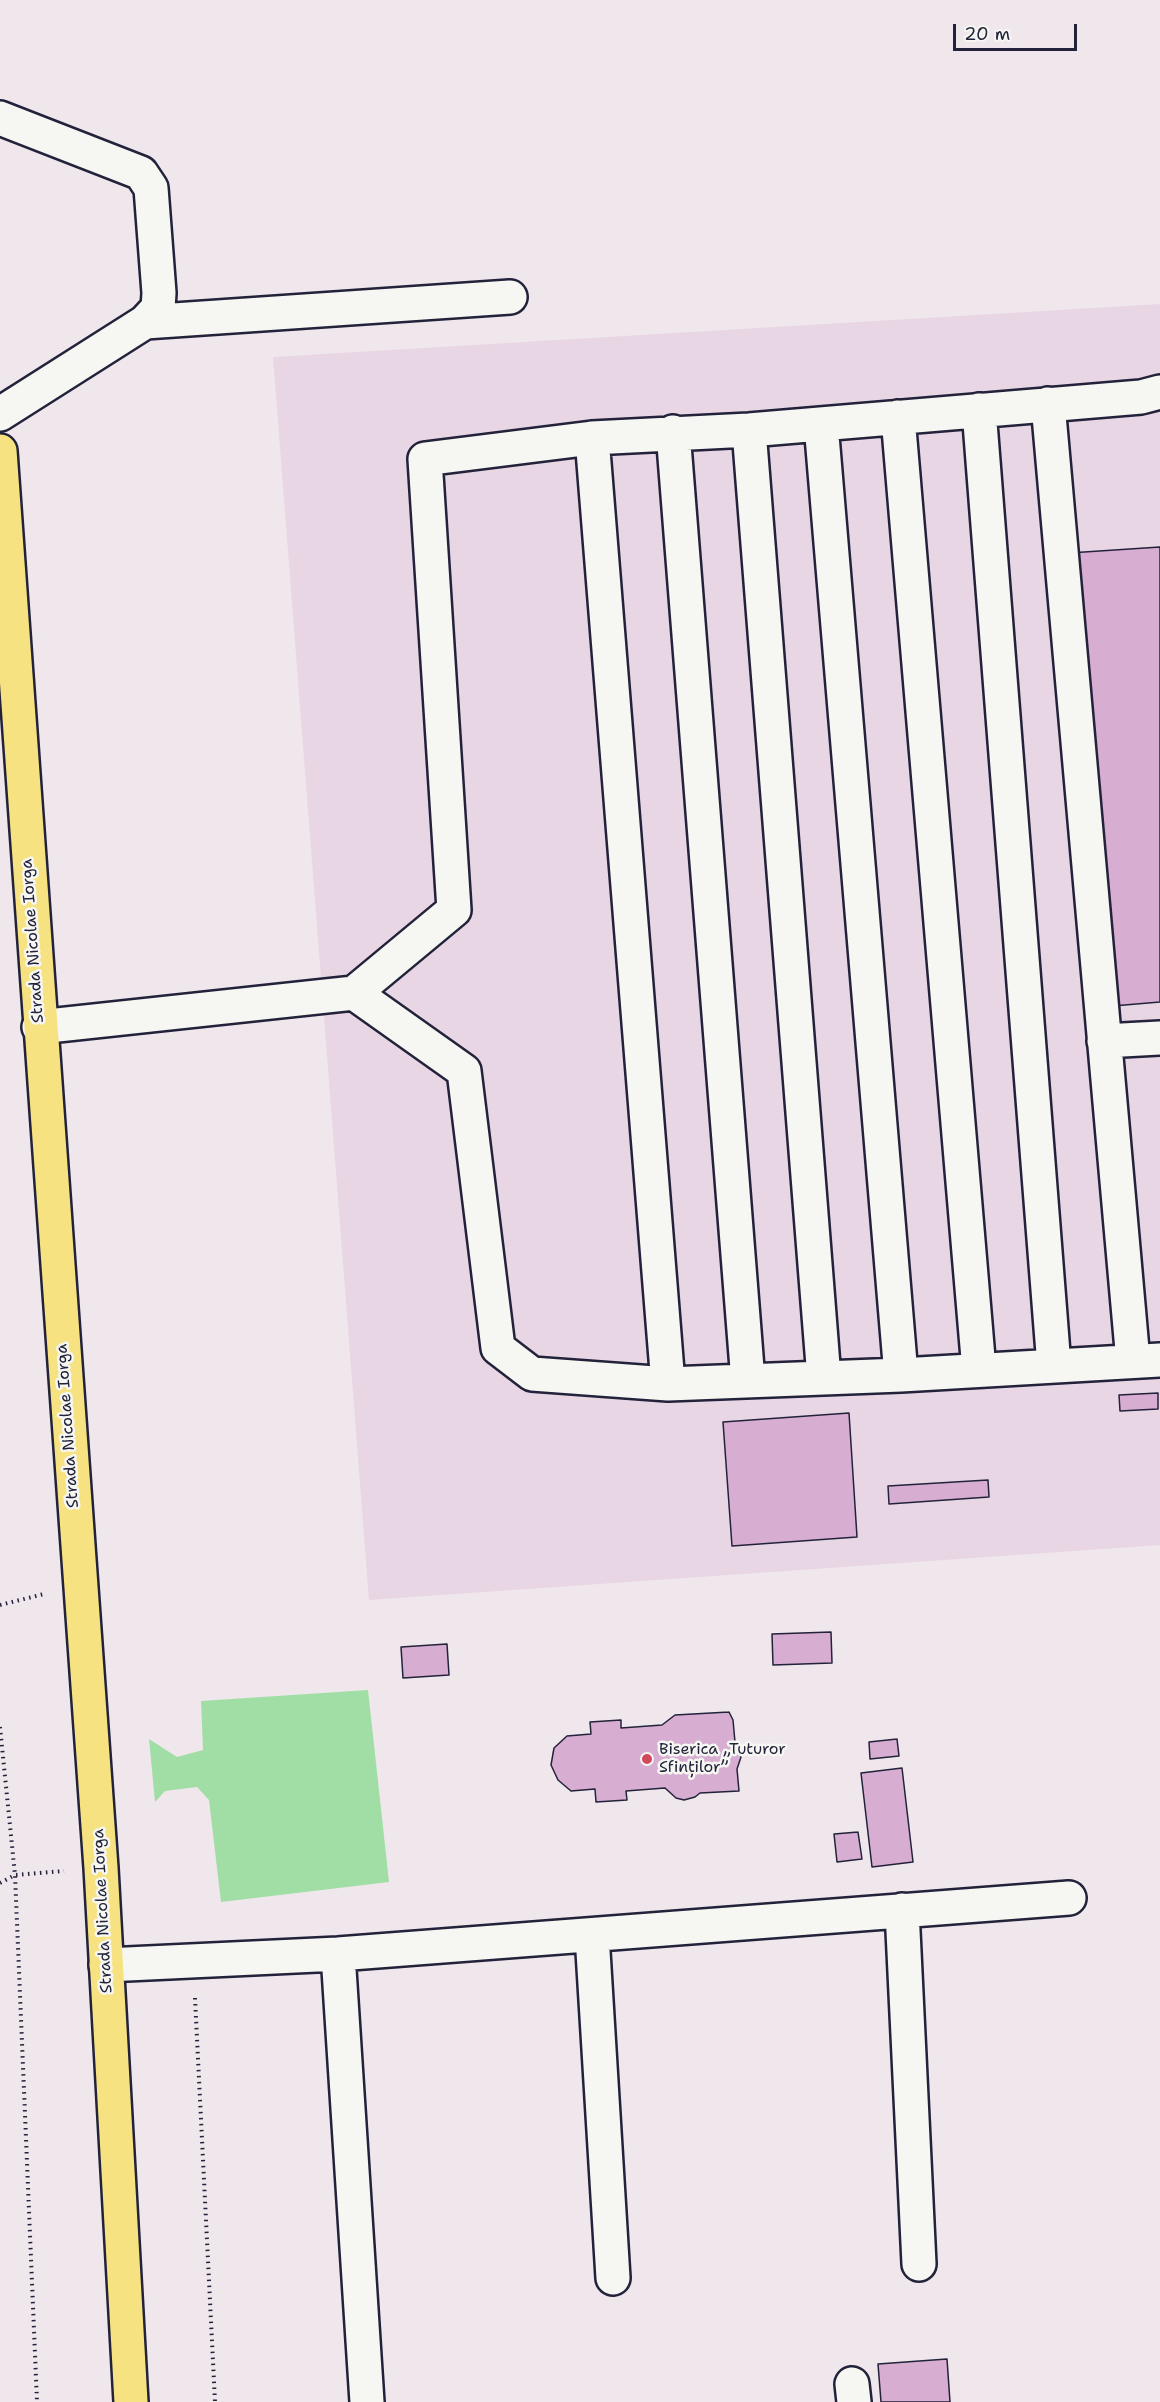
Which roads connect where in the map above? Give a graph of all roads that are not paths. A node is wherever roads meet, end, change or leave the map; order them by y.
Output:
1 (0, 118) edge
2 (510, 297) dead end
3 (145, 322) junction
4 (1160, 392) edge
5 (1048, 404) junction
6 (979, 410) junction
7 (0, 414) edge
8 (898, 417) junction
9 (821, 424) junction
10 (749, 430) junction
11 (673, 432) junction
12 (592, 438) junction
13 (0, 451) edge
14 (354, 993) junction
15 (39, 1027) junction
16 (1160, 1038) edge
17 (1104, 1041) junction
18 (1147, 1361) edge
19 (1054, 1366) junction
20 (980, 1370) junction
21 (901, 1375) junction
22 (824, 1378) junction
23 (748, 1381) junction
24 (668, 1384) junction
25 (1069, 1898) dead end
26 (902, 1910) junction
27 (592, 1935) junction
28 (338, 1954) junction
29 (106, 1965) junction
30 (919, 2264) dead end
31 (613, 2278) dead end
32 (131, 2402) edge
33 (367, 2402) edge

1 - 3 lane
2 - 3 lane
3 - 7 lane
4 - 5 lane
5 - 6 lane
5 - 17 lane
6 - 8 lane
6 - 19 lane
8 - 9 lane
8 - 20 lane
9 - 10 lane
9 - 21 lane
10 - 11 lane
10 - 22 lane
11 - 12 lane
11 - 23 lane
12 - 14 lane
12 - 24 lane
13 - 15 main road, Strada Nicolae Iorga
14 - 15 lane
14 - 24 lane
15 - 29 main road, Strada Nicolae Iorga
16 - 17 lane
17 - 18 lane
18 - 19 lane
19 - 20 lane
20 - 21 lane
21 - 22 lane
22 - 23 lane
23 - 24 lane
25 - 26 lane
26 - 27 lane
26 - 30 lane
27 - 28 lane
27 - 31 lane
28 - 29 lane
28 - 33 lane
29 - 32 main road, Strada Nicolae Iorga

